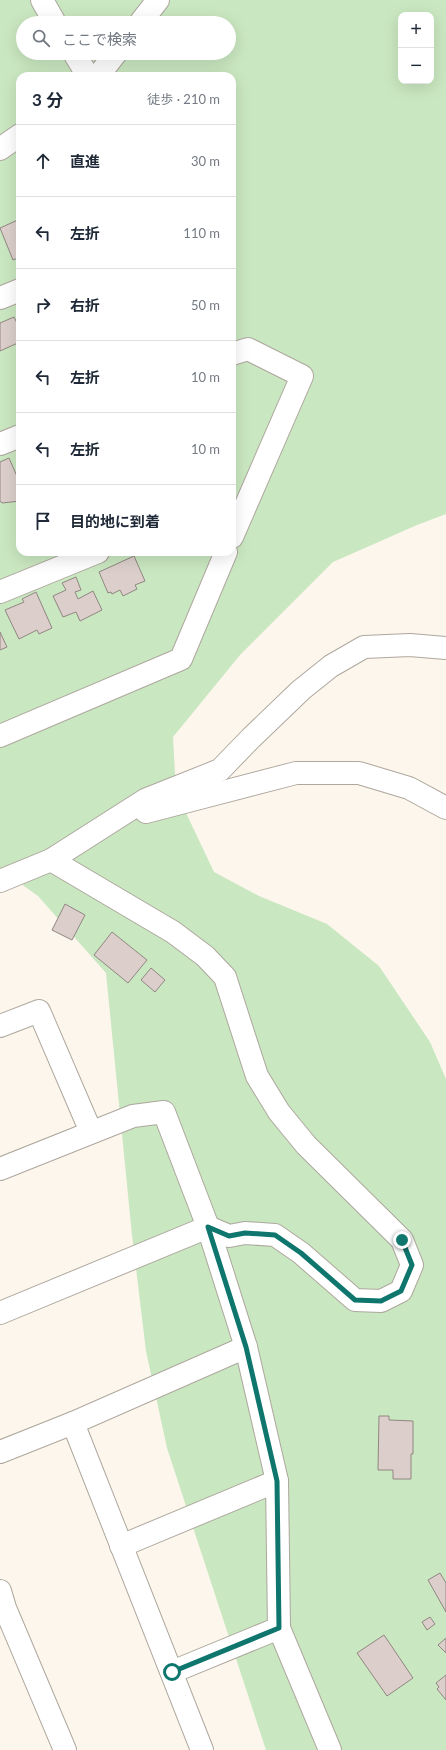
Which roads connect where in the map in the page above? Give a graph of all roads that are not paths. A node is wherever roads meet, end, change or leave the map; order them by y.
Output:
1 (42, 0) edge
2 (158, 0) edge
3 (52, 16) edge
4 (145, 16) edge
5 (78, 60) edge
6 (111, 60) edge
7 (86, 72) edge
8 (101, 72) edge
9 (16, 138) edge
10 (0, 149) edge
11 (16, 292) edge
12 (0, 298) edge
13 (236, 353) edge
14 (16, 438) edge
15 (0, 444) edge
16 (236, 525) edge
17 (88, 556) edge
18 (224, 556) edge
19 (0, 592) edge
20 (446, 648) edge
21 (0, 736) edge
22 (446, 808) edge
23 (108, 822) junction
24 (51, 860) junction
25 (0, 881) edge
26 (0, 1026) edge
27 (92, 1132) junction
28 (0, 1169) edge
29 (208, 1227) junction
30 (0, 1313) edge
31 (246, 1347) junction
32 (73, 1423) junction
33 (0, 1452) edge
34 (277, 1481) junction
35 (121, 1546) junction
36 (0, 1591) edge
37 (279, 1628) junction
38 (172, 1672) junction
39 (65, 1750) edge
40 (202, 1750) edge
41 (330, 1750) edge

1 - 3 street
2 - 4 street
5 - 7 street
6 - 8 street
9 - 10 street
11 - 12 street
13 - 16 street
14 - 15 street
17 - 19 street
18 - 21 street
20 - 23 street
22 - 23 street
23 - 24 street
24 - 25 street
24 - 29 street
26 - 27 street
27 - 28 street
27 - 29 street
29 - 30 street
29 - 31 street
31 - 32 street
31 - 34 street
32 - 33 street
32 - 35 street
34 - 35 street
34 - 37 street
35 - 38 street
36 - 39 street
37 - 38 street
37 - 41 street
38 - 40 street

